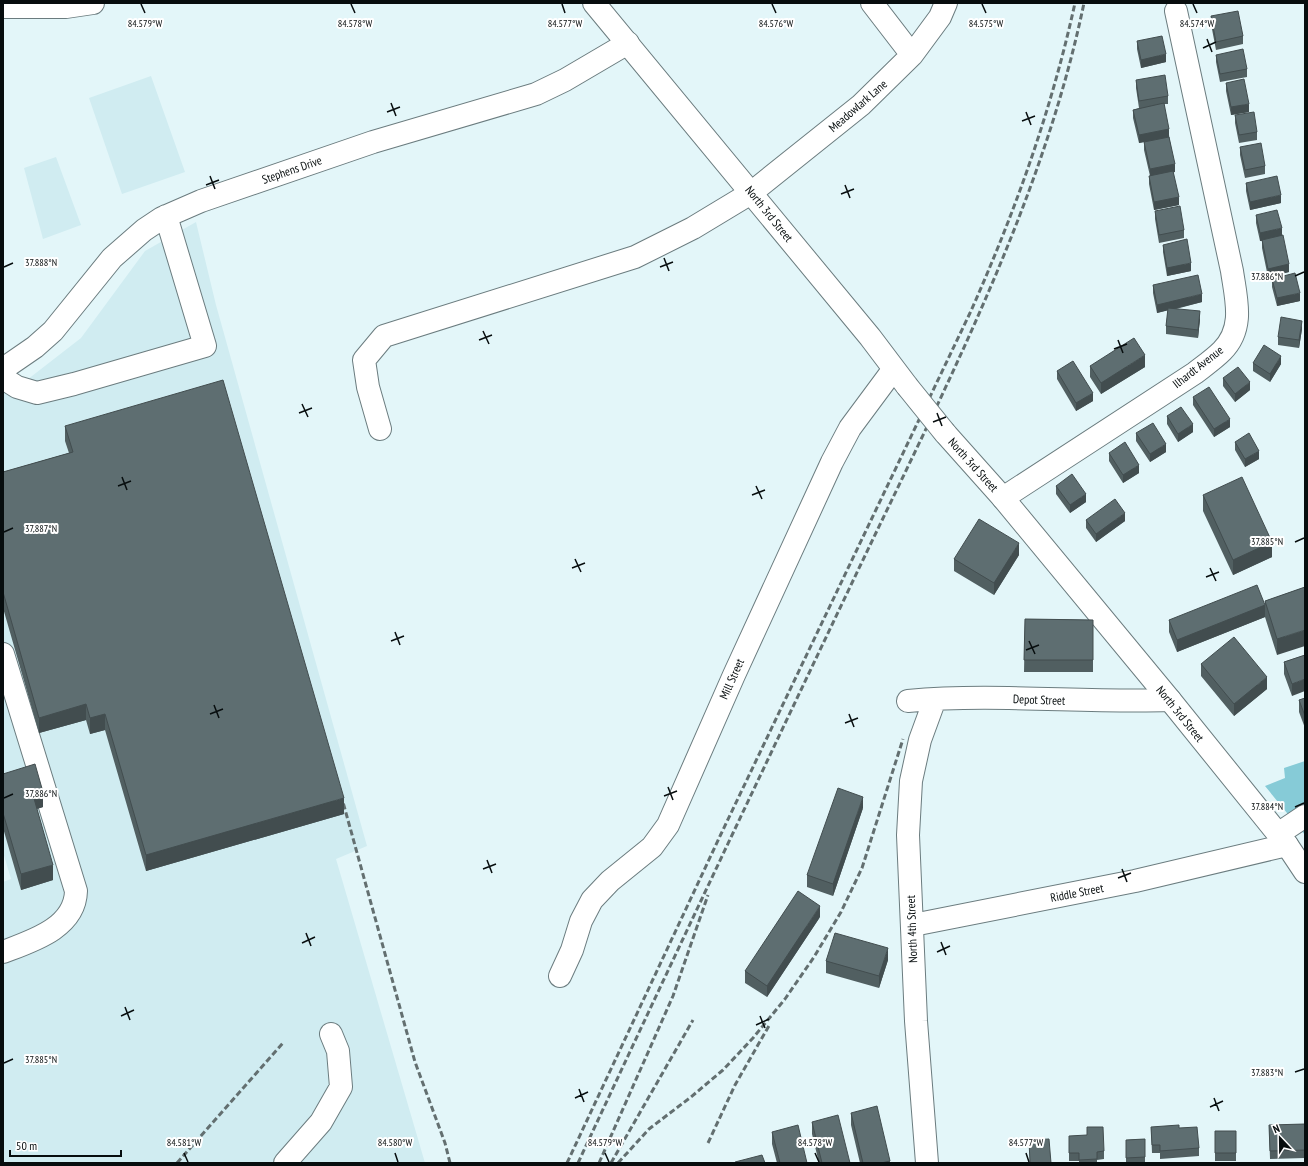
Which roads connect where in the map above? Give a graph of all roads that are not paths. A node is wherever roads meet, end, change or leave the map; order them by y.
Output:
1 (93, 3) edge
2 (594, 3) edge
3 (872, 3) edge
4 (946, 3) edge
5 (3, 7) edge
6 (1176, 12) dead end
7 (628, 43) junction
8 (912, 55) junction
9 (751, 193) junction
10 (166, 216) junction
11 (3, 369) edge
12 (3, 378) edge
13 (900, 378) junction
14 (380, 429) dead end
15 (1003, 498) junction
16 (3, 654) edge
17 (936, 699) junction
18 (1170, 700) junction
19 (908, 701) dead end
20 (1305, 816) edge
21 (1283, 839) junction
22 (1305, 872) edge
23 (913, 925) junction
24 (3, 952) edge
25 (560, 976) dead end
26 (331, 1034) dead end
27 (285, 1163) edge
28 (927, 1163) edge

1 - 5 street
2 - 7 street, North 3rd Street
3 - 8 street
4 - 8 street, Meadowlark Lane
6 - 15 street, Ilhardt Avenue
7 - 9 street, North 3rd Street
7 - 10 street, Stephens Drive
8 - 9 street, Meadowlark Lane
9 - 13 street, North 3rd Street
9 - 14 street, Meadowlark Lane
10 - 11 street, Stephens Drive
10 - 12 street
13 - 15 street, North 3rd Street, bridge
13 - 25 street, Mill Street
15 - 18 street, North 3rd Street
16 - 24 street
17 - 18 street, Depot Street
17 - 19 street, Depot Street
17 - 23 street, North 4th Street
18 - 21 street, North 3rd Street
20 - 21 street
21 - 22 street, North 3rd Street
21 - 23 street, Riddle Street
23 - 28 street, North 4th Street
26 - 27 street

